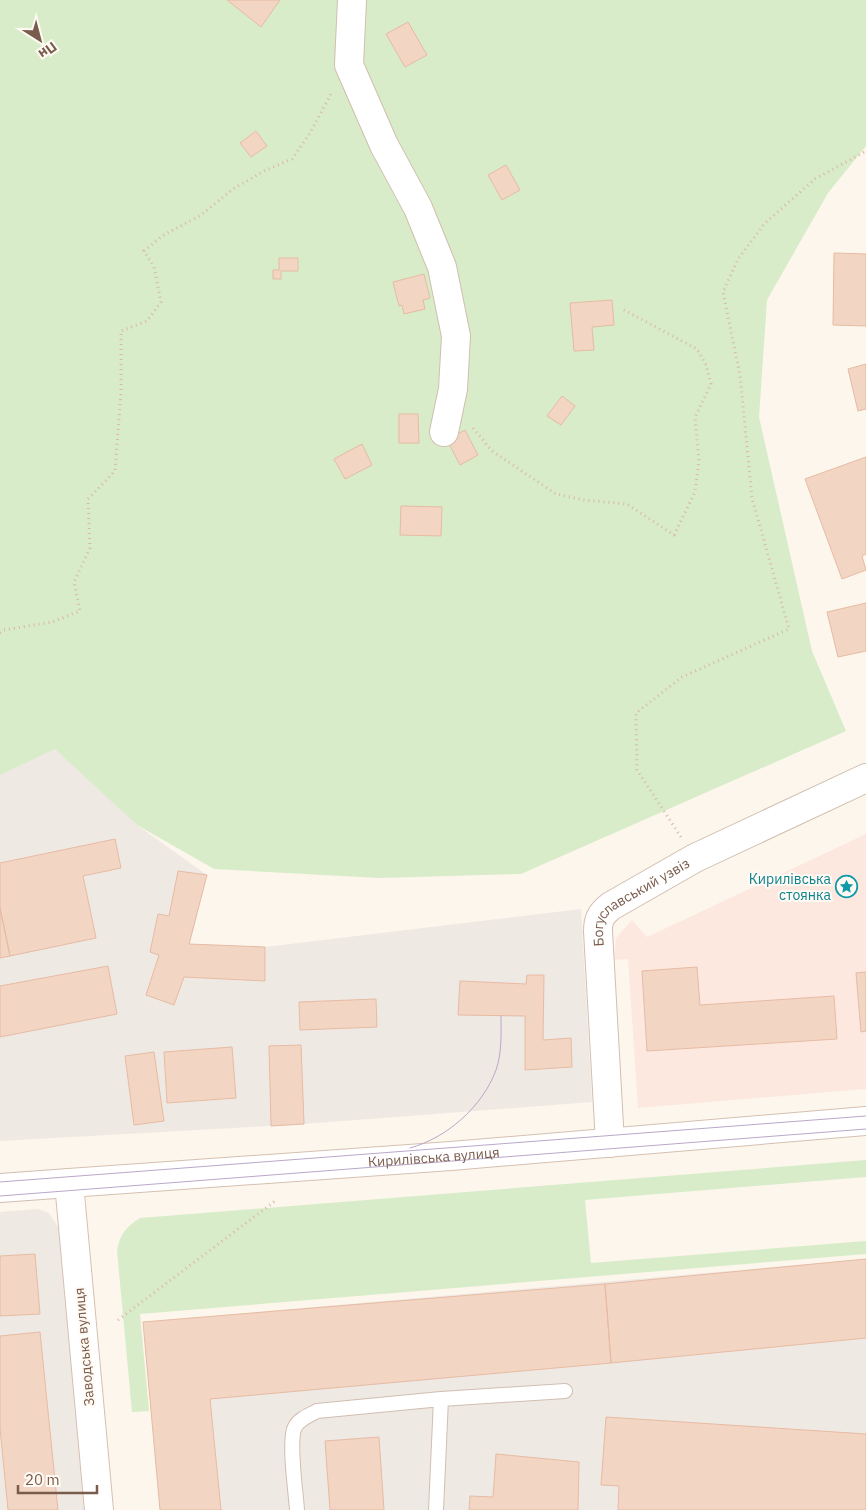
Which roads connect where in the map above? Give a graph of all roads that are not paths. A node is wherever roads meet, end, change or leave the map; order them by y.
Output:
1 (352, 0) edge
2 (444, 432) dead end
3 (866, 778) edge
4 (866, 1121) edge
5 (610, 1143) junction
6 (69, 1183) junction
7 (0, 1188) edge
8 (565, 1391) dead end
9 (441, 1399) junction
10 (99, 1510) edge
11 (297, 1510) edge
12 (436, 1510) edge

1 - 2 main road
3 - 5 main road, Богуславський узвіз
4 - 5 main road, Кирилівська вулиця
5 - 6 main road, Кирилівська вулиця
6 - 7 main road, Кирилівська вулиця
6 - 10 main road, Заводська вулиця
8 - 9 lane
9 - 11 lane
9 - 12 lane

